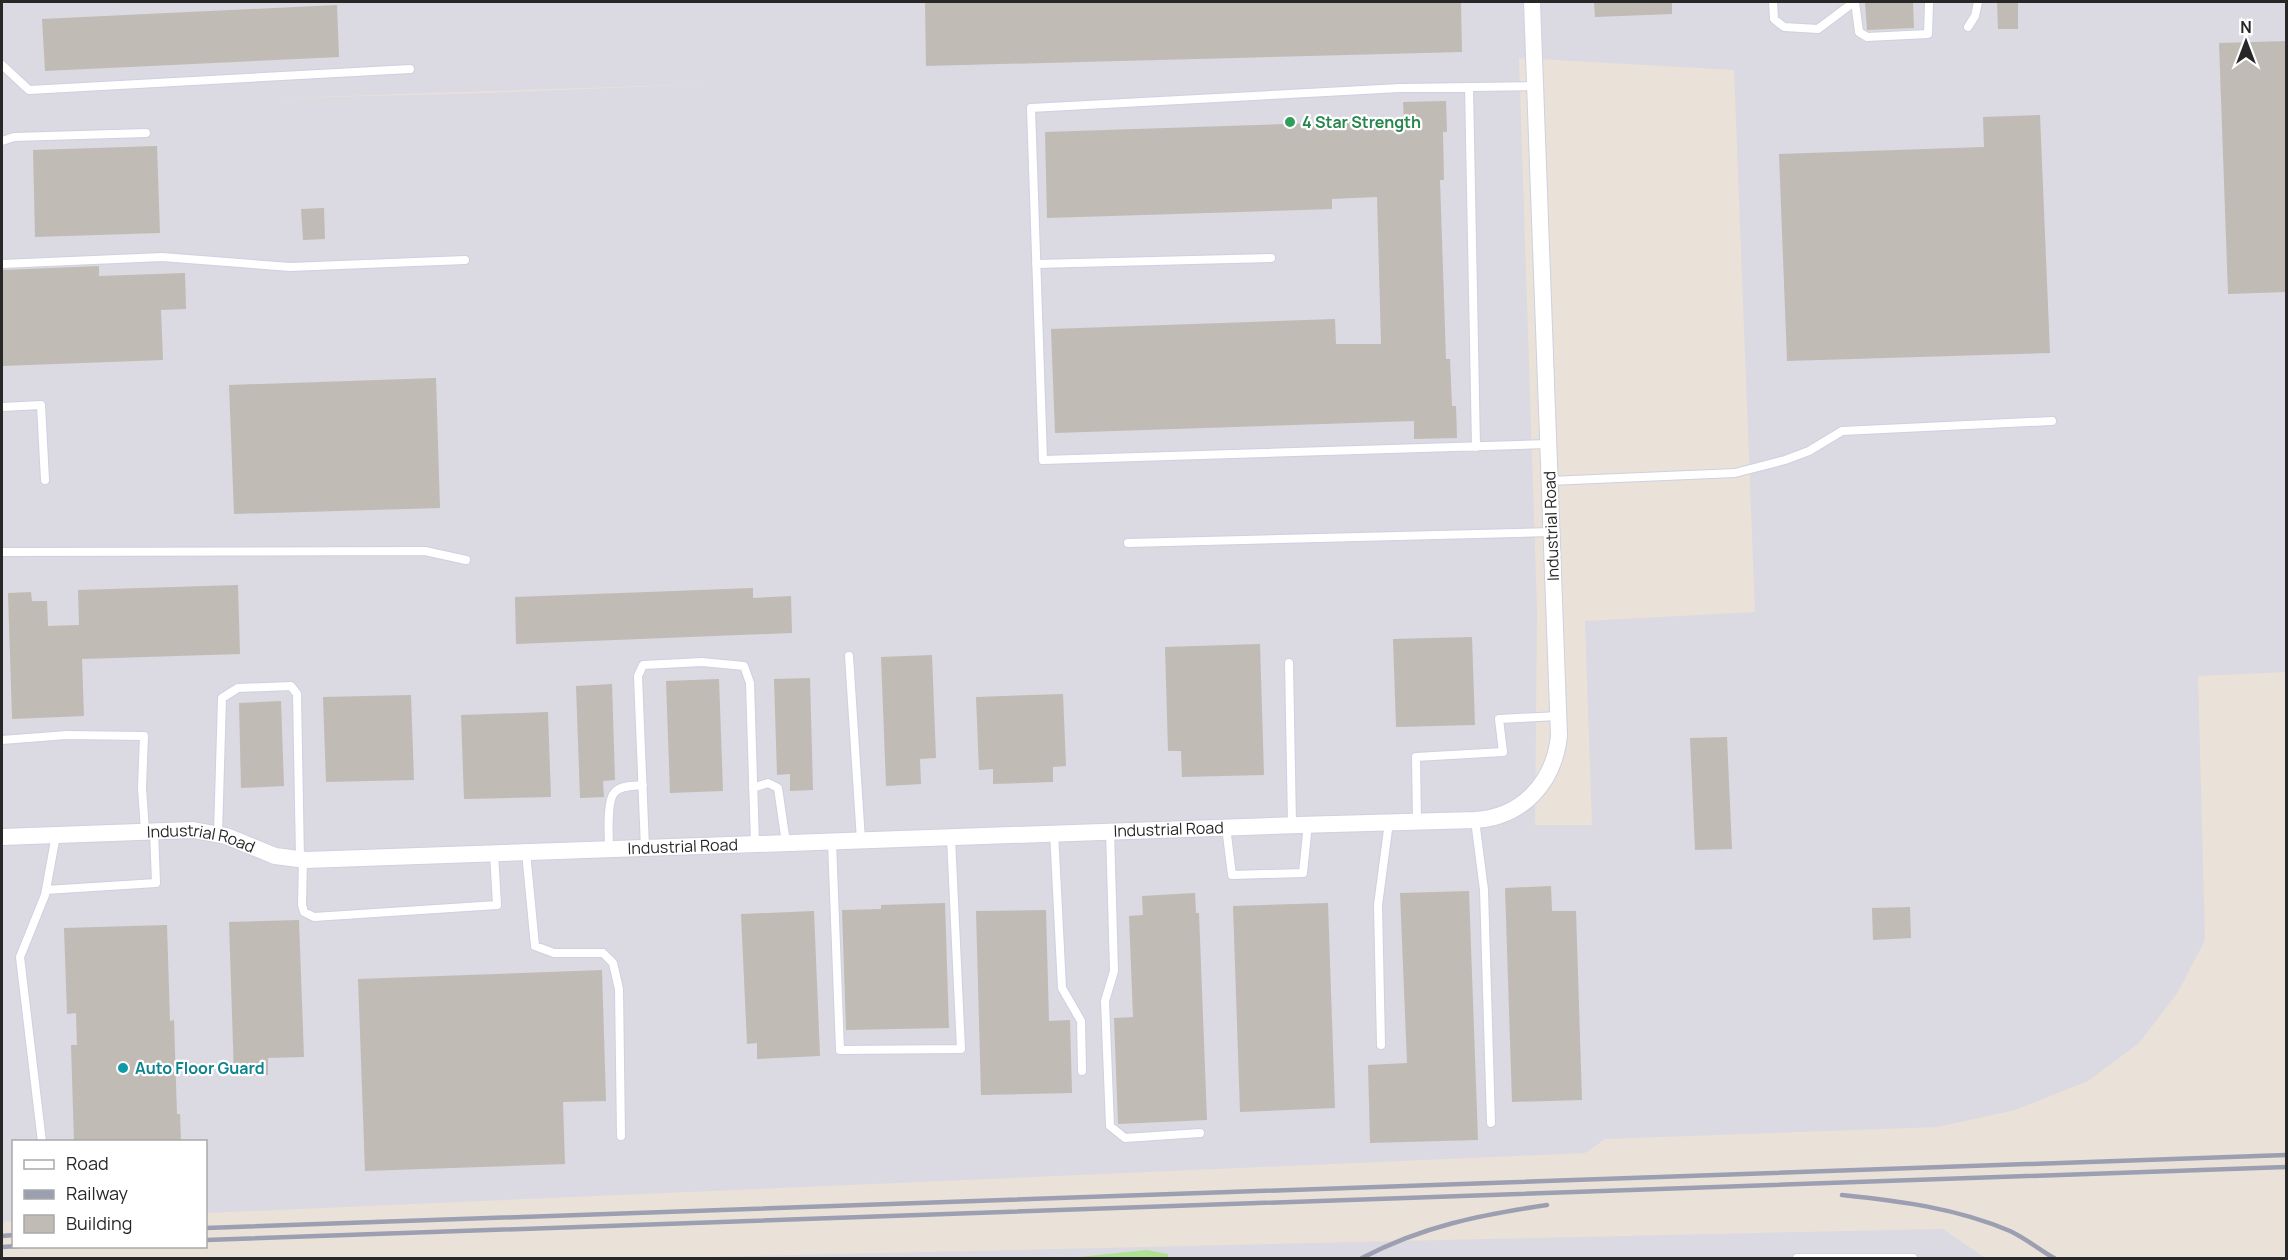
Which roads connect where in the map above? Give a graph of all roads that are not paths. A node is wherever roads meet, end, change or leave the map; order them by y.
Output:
1 (1532, 2) edge
2 (1773, 2) edge
3 (1855, 2) edge
4 (1929, 2) edge
5 (1978, 2) edge
6 (1968, 27) dead end
7 (2, 65) edge
8 (410, 69) dead end
9 (1535, 86) junction
10 (1469, 87) junction
11 (146, 134) dead end
12 (2, 141) edge
13 (1270, 258) dead end
14 (465, 260) dead end
15 (2, 264) edge
16 (1036, 264) junction
17 (2, 406) edge
18 (2052, 421) dead end
19 (1548, 444) junction
20 (1476, 447) junction
21 (45, 480) dead end
22 (1549, 481) junction
23 (1551, 532) junction
24 (1128, 543) dead end
25 (2, 552) edge
26 (466, 560) dead end
27 (849, 656) dead end
28 (1289, 663) dead end
29 (1558, 716) junction
30 (2, 740) edge
31 (643, 785) junction
32 (753, 788) junction
33 (1474, 820) junction
34 (1417, 821) junction
35 (1389, 822) junction
36 (1300, 824) junction
37 (1226, 826) junction
38 (1110, 830) junction
39 (150, 831) junction
40 (1054, 832) junction
41 (56, 834) junction
42 (219, 834) junction
43 (2, 837) edge
44 (951, 838) junction
45 (861, 840) junction
46 (832, 842) junction
47 (786, 843) junction
48 (755, 844) junction
49 (645, 848) junction
50 (609, 849) junction
51 (526, 852) junction
52 (494, 853) junction
53 (301, 859) junction
54 (46, 890) junction
55 (1381, 1045) dead end
56 (1082, 1071) dead end
57 (1491, 1124) dead end
58 (1200, 1133) dead end
59 (621, 1136) dead end
60 (42, 1140) edge
61 (1797, 1258) edge
62 (1913, 1258) edge

1 - 9 street, Industrial Road
2 - 3 lane
3 - 4 lane
5 - 6 lane
7 - 8 lane
9 - 10 lane
9 - 19 street, Industrial Road
10 - 16 lane
10 - 20 lane
11 - 12 lane
13 - 16 lane
14 - 15 lane
16 - 20 lane
17 - 21 lane
18 - 22 lane
19 - 20 lane
19 - 22 street, Industrial Road
22 - 23 street, Industrial Road
23 - 24 lane
23 - 29 street, Industrial Road
25 - 26 lane
27 - 45 lane
28 - 36 lane
29 - 33 street, Industrial Road
29 - 34 lane
30 - 39 lane
31 - 32 lane
31 - 49 lane
31 - 50 lane
32 - 47 lane
32 - 48 lane
33 - 34 street, Industrial Road
33 - 57 lane
34 - 35 street, Industrial Road
35 - 36 street, Industrial Road
35 - 55 lane
36 - 37 street, Industrial Road
36 - 37 lane
37 - 38 street, Industrial Road
38 - 40 street, Industrial Road
38 - 58 lane
39 - 41 street, Industrial Road
39 - 42 street, Industrial Road
39 - 54 lane
40 - 44 street, Industrial Road
40 - 56 lane
41 - 43 street, Industrial Road
41 - 54 lane
42 - 53 street, Industrial Road
42 - 53 lane
44 - 45 street, Industrial Road
44 - 46 lane
45 - 46 street, Industrial Road
46 - 47 street, Industrial Road
47 - 48 street, Industrial Road
48 - 49 street, Industrial Road
49 - 50 street, Industrial Road
50 - 51 street, Industrial Road
51 - 52 street, Industrial Road
51 - 59 lane
52 - 53 street, Industrial Road
52 - 53 lane
54 - 60 lane
61 - 62 lane

